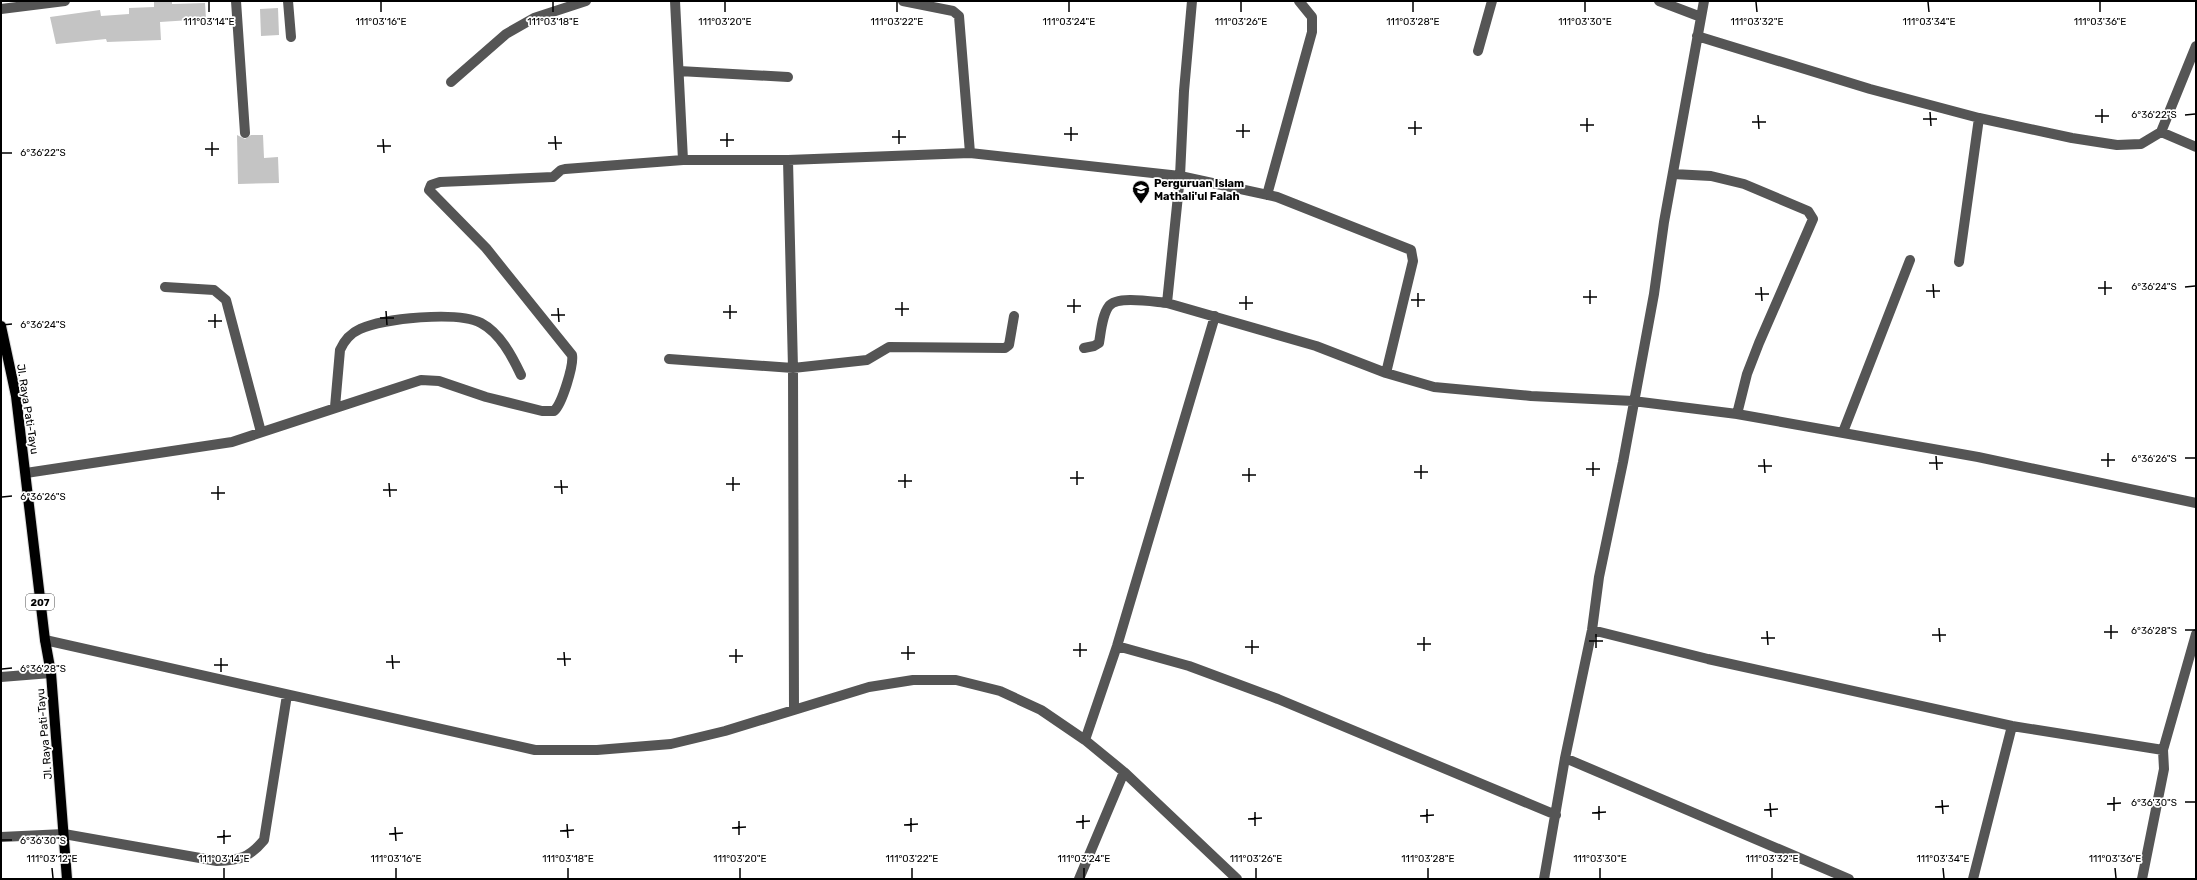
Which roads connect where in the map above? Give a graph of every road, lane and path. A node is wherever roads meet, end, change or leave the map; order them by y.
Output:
1 (65, 1) edge
2 (236, 1) edge
3 (288, 1) edge
4 (586, 1) edge
5 (675, 1) edge
6 (903, 1) edge
7 (1192, 1) edge
8 (1299, 1) edge
9 (1492, 1) edge
10 (1659, 1) edge
11 (1704, 1) edge
12 (1, 10) edge
13 (1701, 17) junction
14 (1697, 36) junction
15 (291, 37) dead end
16 (2196, 46) edge
17 (1478, 51) dead end
18 (679, 71) junction
19 (788, 77) dead end
20 (451, 82) dead end
21 (1979, 118) junction
22 (2161, 132) junction
23 (245, 133) dead end
24 (2196, 147) edge
25 (970, 153) junction
26 (683, 160) junction
27 (788, 160) junction
28 (1673, 174) junction
29 (1180, 176) junction
30 (1267, 195) junction
31 (1910, 260) dead end
32 (1959, 262) dead end
33 (165, 287) dead end
34 (1167, 303) junction
35 (1014, 316) dead end
36 (1215, 316) junction
37 (1, 326) edge
38 (1084, 348) dead end
39 (669, 359) dead end
40 (793, 368) junction
41 (1386, 373) junction
42 (521, 375) dead end
43 (1633, 401) junction
44 (335, 408) junction
45 (1737, 414) junction
46 (261, 432) junction
47 (1843, 432) junction
48 (26, 473) junction
49 (2196, 503) edge
50 (1592, 630) junction
51 (2196, 634) edge
52 (45, 640) junction
53 (1117, 646) junction
54 (51, 673) junction
55 (1, 677) edge
56 (287, 695) junction
57 (794, 709) junction
58 (2012, 726) junction
59 (1085, 740) junction
60 (2163, 750) junction
61 (1565, 758) junction
62 (1124, 772) junction
63 (1556, 815) junction
64 (64, 834) junction
65 (1, 836) edge
66 (67, 879) edge
67 (1079, 879) edge
68 (1237, 879) edge
69 (1544, 879) edge
70 (1849, 879) edge
71 (1973, 879) edge
72 (2142, 879) edge

1 - 12 street
2 - 23 street
3 - 15 street
4 - 20 street
5 - 18 street
6 - 25 street
7 - 29 street
8 - 30 street
9 - 17 street
10 - 13 street
11 - 13 street
13 - 14 street
14 - 21 street
14 - 28 street
16 - 22 street
18 - 19 street
18 - 26 street
21 - 22 street
21 - 32 street
22 - 24 street
25 - 27 street
25 - 29 street
26 - 27 street
26 - 44 street
27 - 40 street
28 - 43 street
28 - 45 street
29 - 30 street
29 - 34 street
30 - 41 street
31 - 47 street
33 - 46 street
34 - 36 street
34 - 38 street
35 - 40 street
36 - 41 street
36 - 53 street
37 - 48 main road, Jl. Raya Pati-Tayu / 207
39 - 40 street
40 - 57 street
41 - 43 street
42 - 44 street
43 - 45 street
43 - 50 street
44 - 46 street
45 - 47 street
46 - 48 street
47 - 49 street
48 - 52 main road, Jl. Raya Pati-Tayu / 207
50 - 58 street
50 - 61 street
51 - 60 street
52 - 54 main road, Jl. Raya Pati-Tayu / 207
52 - 56 street
53 - 59 street
53 - 63 street
54 - 55 street
54 - 64 main road, Jl. Raya Pati-Tayu / 207
56 - 57 street
56 - 64 street
57 - 59 street
58 - 60 street
58 - 71 street
59 - 62 street
60 - 72 street
61 - 63 street
61 - 70 street
62 - 67 street
62 - 68 street
63 - 69 street
64 - 65 street
64 - 66 main road, Jl. Raya Pati-Tayu / 207

